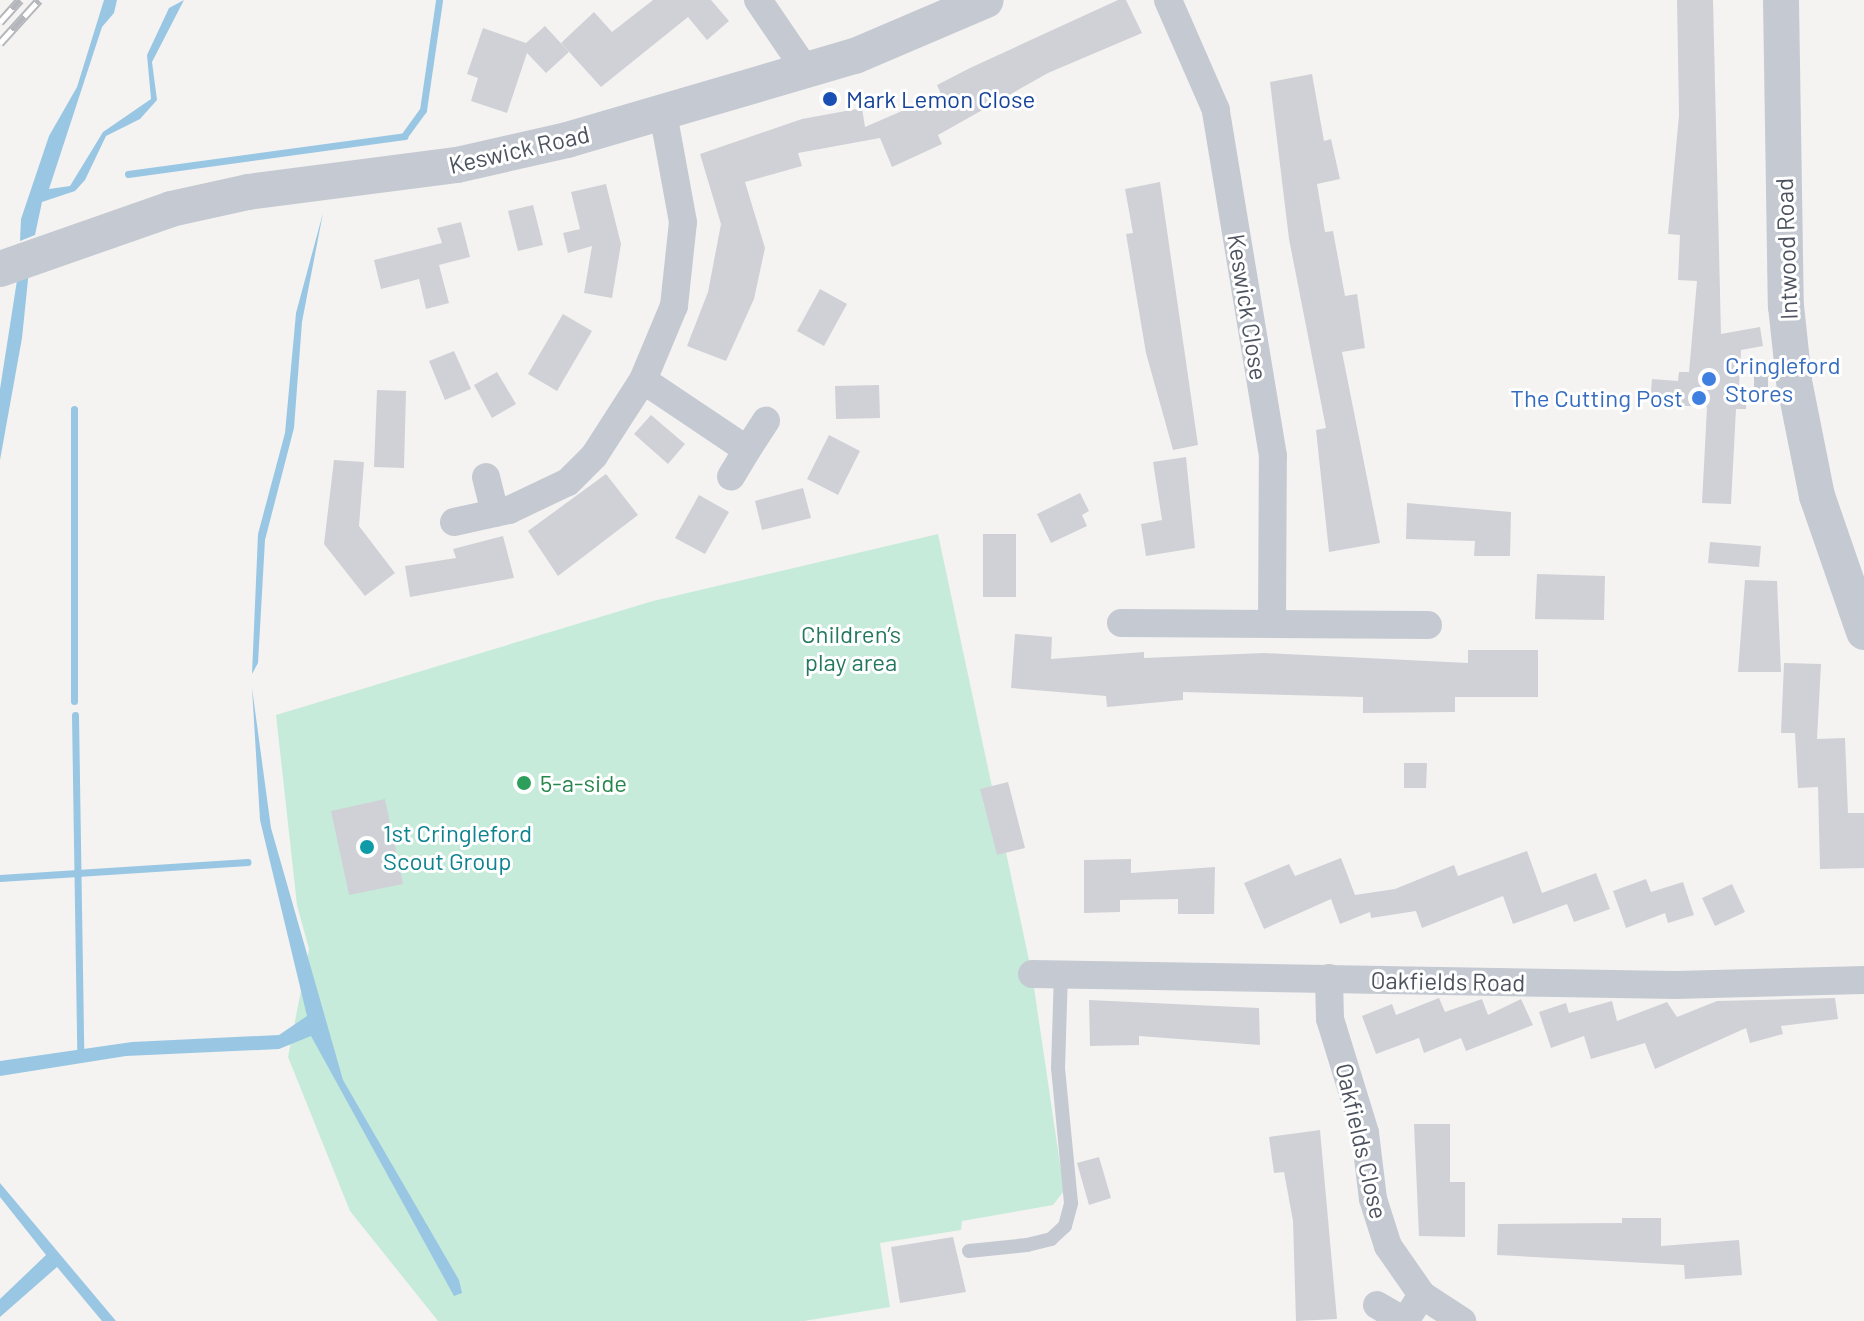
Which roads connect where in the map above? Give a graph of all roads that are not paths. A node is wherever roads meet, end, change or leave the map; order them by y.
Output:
1 (758, 0) edge
2 (986, 0) edge
3 (1168, 0) edge
4 (1781, 0) edge
5 (807, 72) junction
6 (663, 113) junction
7 (3, 268) edge
8 (1793, 371) junction
9 (643, 380) junction
10 (1761, 392) dead end
11 (766, 421) dead end
12 (747, 450) junction
13 (486, 477) dead end
14 (731, 477) dead end
15 (495, 513) junction
16 (454, 522) dead end
17 (1121, 623) dead end
18 (1272, 624) junction
19 (1428, 625) dead end
20 (1864, 632) edge
21 (1061, 973) junction
22 (1032, 974) dead end
23 (1329, 978) junction
24 (1864, 980) edge
25 (969, 1251) dead end
26 (1422, 1295) junction
27 (1377, 1305) dead end
28 (1462, 1321) edge

1 - 5 street
2 - 5 street, Keswick Road
3 - 18 street, Keswick Close
4 - 8 street, Intwood Road
5 - 6 street, Keswick Road
6 - 7 street, Keswick Road
6 - 9 street
8 - 10 lane
8 - 20 street, Intwood Road
9 - 12 street
9 - 15 street
11 - 12 street
12 - 14 street
13 - 15 street
15 - 16 street
17 - 18 street
18 - 19 street
21 - 22 street, Oakfields Road
21 - 23 street, Oakfields Road
21 - 25 lane
23 - 24 street, Oakfields Road
23 - 26 street, Oakfields Close
26 - 27 street
26 - 28 street, Oakfields Close

